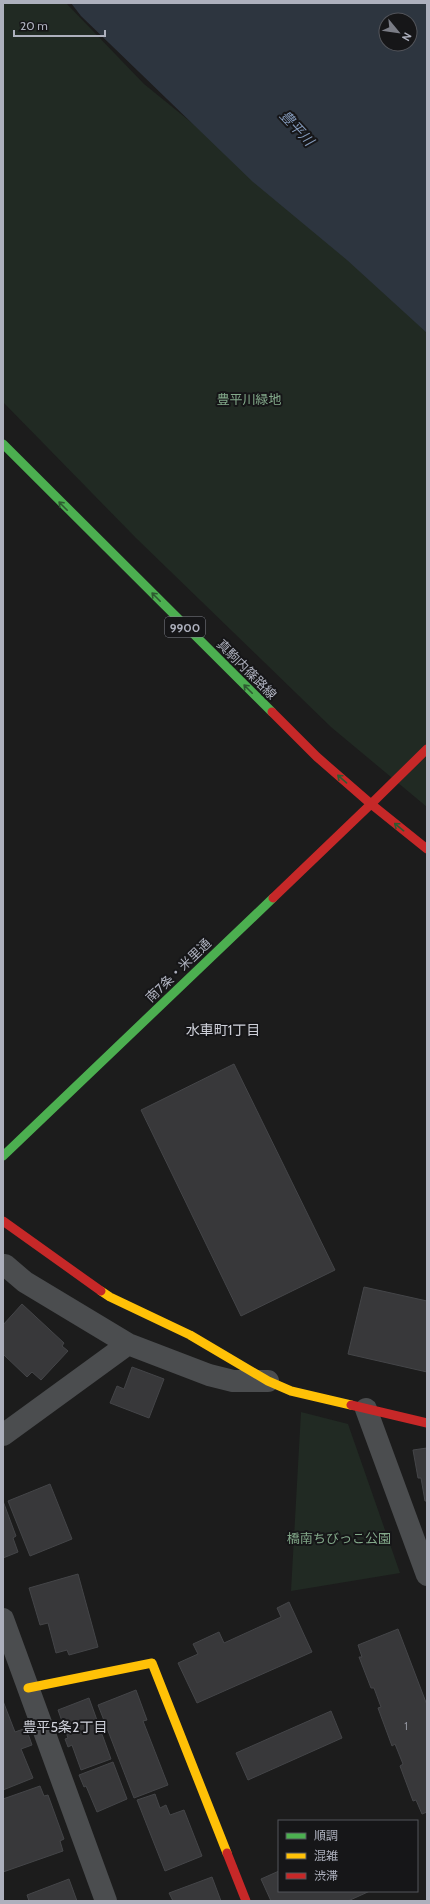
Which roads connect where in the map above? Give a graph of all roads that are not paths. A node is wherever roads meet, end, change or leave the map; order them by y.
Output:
1 (3, 444) edge
2 (427, 749) edge
3 (372, 804) junction
4 (427, 849) edge
5 (3, 1156) edge
6 (3, 1221) edge
7 (5, 1265) dead end
8 (128, 1344) junction
9 (268, 1381) junction
10 (366, 1409) junction
11 (427, 1423) edge
12 (3, 1435) edge
13 (427, 1575) edge
14 (3, 1619) edge
15 (28, 1688) junction
16 (106, 1901) edge
17 (246, 1901) edge

3 -> 1 street, 真駒内篠路線 / 9900
2 - 3 street
4 -> 3 street, 真駒内篠路線
3 - 5 street, 南7条・米里通
6 - 9 street
7 - 8 street
8 - 9 street
8 - 12 street
9 - 10 street
10 - 11 street
10 - 13 street
14 - 15 street
15 - 16 street
15 - 17 street

